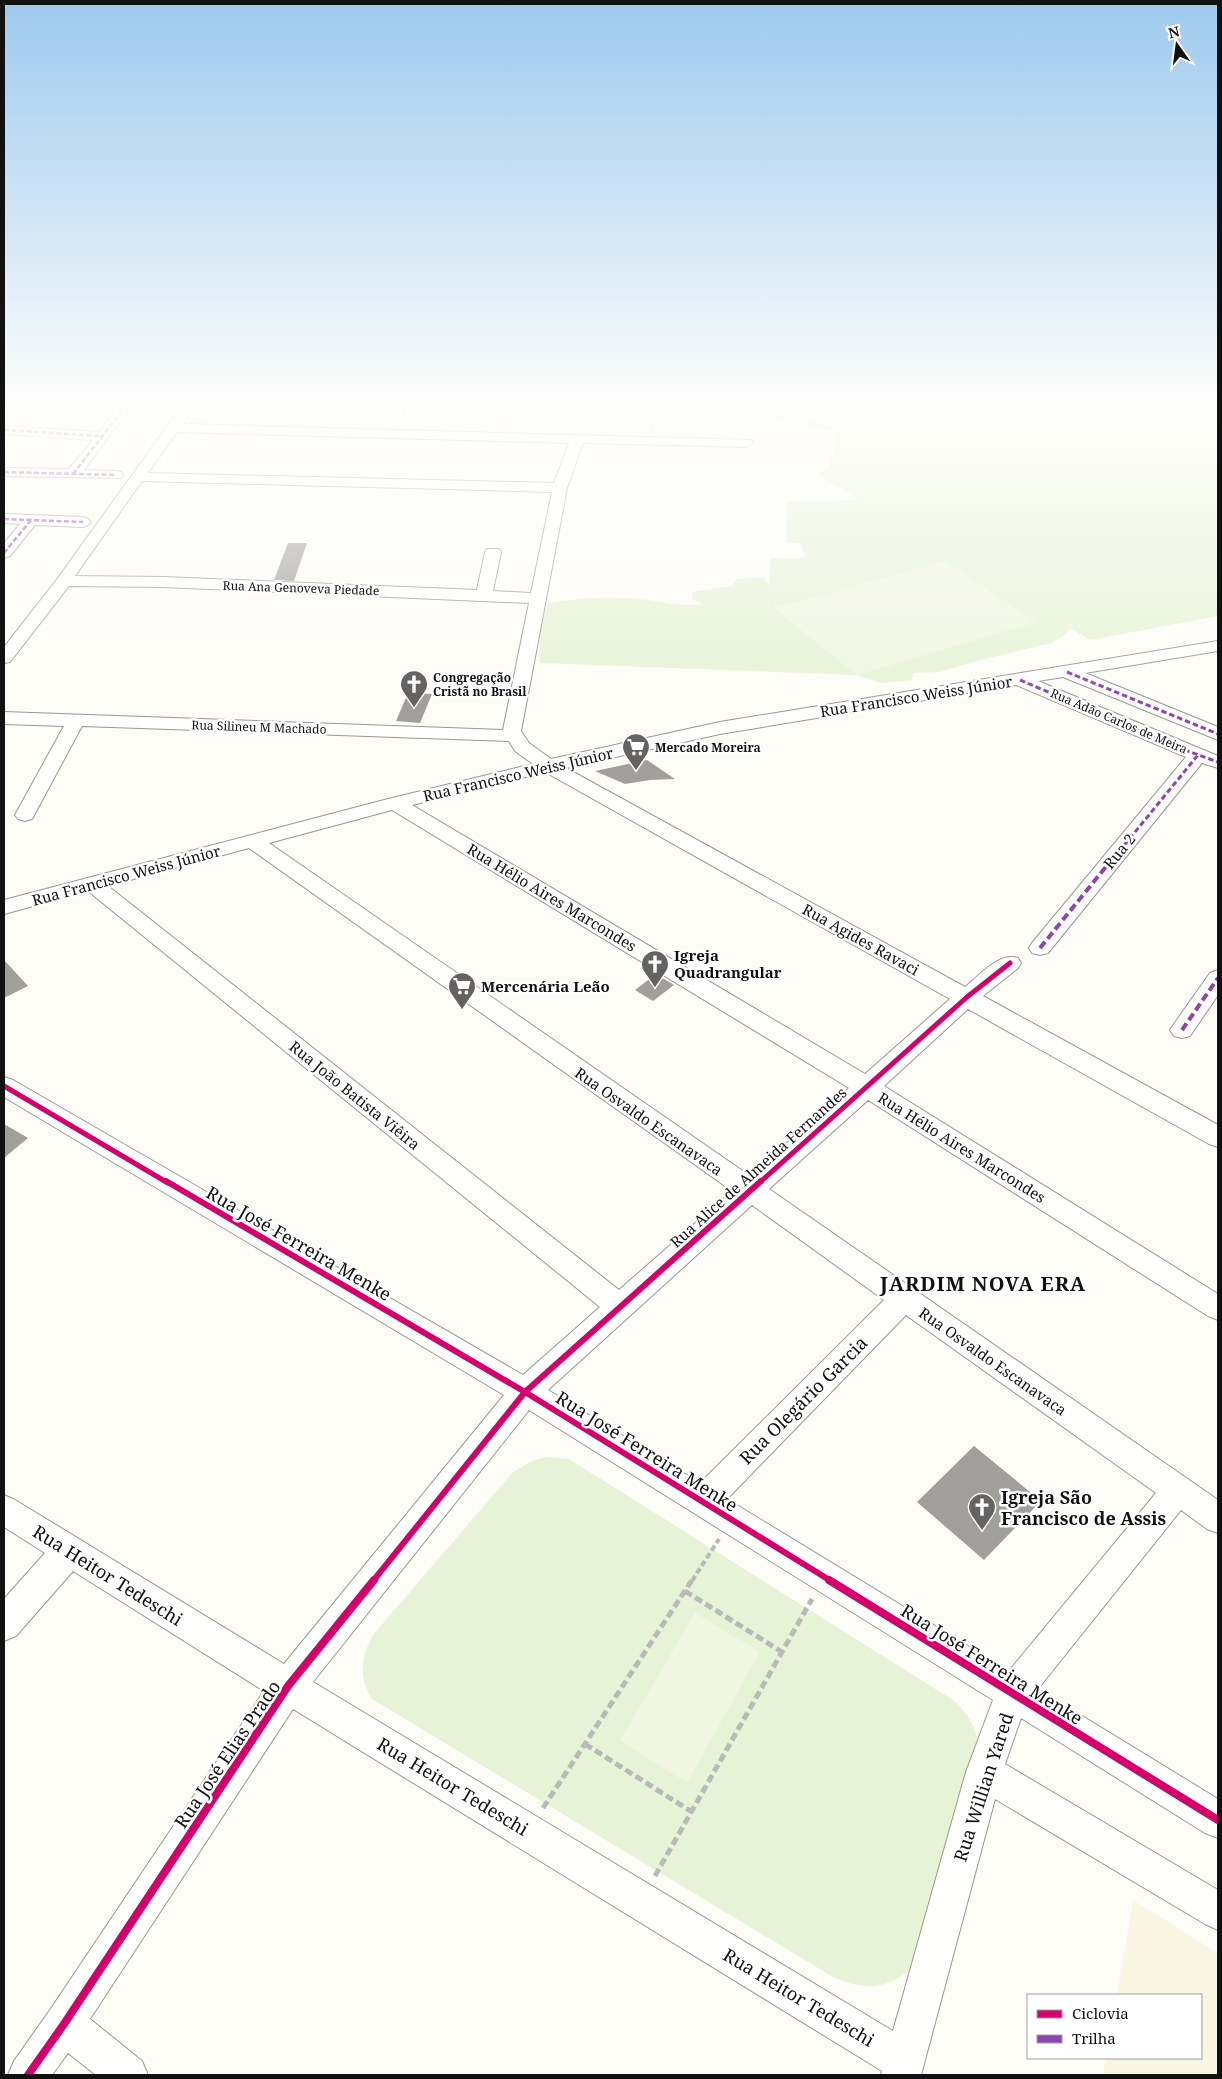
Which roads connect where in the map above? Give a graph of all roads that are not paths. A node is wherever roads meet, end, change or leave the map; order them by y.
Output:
1 (120, 504) edge
2 (557, 504) edge
3 (4, 519) edge
4 (31, 520) junction
5 (83, 522) dead end
6 (493, 552) dead end
7 (4, 553) edge
8 (64, 581) junction
9 (484, 596) junction
10 (538, 598) junction
11 (1218, 646) edge
12 (4, 658) edge
13 (1067, 672) junction
14 (1020, 680) junction
15 (4, 718) edge
16 (76, 721) junction
17 (514, 733) junction
18 (1218, 734) edge
19 (1198, 755) junction
20 (1218, 762) edge
21 (548, 766) junction
22 (395, 803) junction
23 (25, 815) dead end
24 (252, 841) junction
25 (91, 883) junction
26 (4, 907) edge
27 (1040, 948) dead end
28 (1010, 962) dead end
29 (1218, 978) edge
30 (968, 997) junction
31 (1182, 1030) dead end
32 (4, 1086) edge
33 (867, 1087) junction
34 (1218, 1137) edge
35 (749, 1192) junction
36 (903, 1298) junction
37 (620, 1307) junction
38 (1218, 1308) edge
39 (525, 1392) junction
40 (1178, 1490) junction
41 (703, 1502) junction
42 (4, 1510) edge
43 (1218, 1518) edge
44 (69, 1551) junction
45 (4, 1624) edge
46 (288, 1686) junction
47 (1013, 1693) junction
48 (984, 1772) junction
49 (1218, 1820) edge
50 (1218, 1911) edge
51 (64, 2024) junction
52 (903, 2068) edge
53 (28, 2075) edge
54 (128, 2075) edge

1 - 8 street
2 - 10 street
3 - 4 street
4 - 5 street
4 - 7 street
6 - 9 street
8 - 9 street, Rua Ana Genoveva Piedade
8 - 12 street
9 - 10 street, Rua Ana Genoveva Piedade
10 - 17 street
11 - 13 street, Rua Francisco Weiss Júnior
13 - 14 street, Rua Francisco Weiss Júnior
13 - 18 street, Rua Adão Carlos de Meira
14 - 19 street, Rua Adão Carlos de Meira
14 - 21 street, Rua Francisco Weiss Júnior
15 - 16 street, Rua Silineu M Machado
16 - 17 street, Rua Silineu M Machado
16 - 23 street
17 - 21 street, Rua Agides Ravaci
19 - 20 street, Rua Adão Carlos de Meira
19 - 27 street, Rua 2
21 - 22 street, Rua Francisco Weiss Júnior
21 - 30 street, Rua Agides Ravaci
22 - 24 street, Rua Francisco Weiss Júnior
22 - 33 street, Rua Hélio Aires Marcondes
24 - 25 street, Rua Francisco Weiss Júnior
24 - 35 street, Rua Osvaldo Escanavaca
25 - 26 street, Rua Francisco Weiss Júnior
25 - 37 street, Rua João Batista Viêira
28 - 30 street, Rua Alice de Almeida Fernandes
29 - 31 street
30 - 33 street, Rua Alice de Almeida Fernandes
30 - 34 street, Rua Agides Ravaci
32 - 39 street, Rua José Ferreira Menke
33 - 35 street, Rua Alice de Almeida Fernandes
33 - 38 street, Rua Hélio Aires Marcondes
35 - 36 street, Rua Osvaldo Escanavaca
35 - 37 street, Rua Alice de Almeida Fernandes
36 - 40 street, Rua Osvaldo Escanavaca
36 - 41 street, Rua Olegário Garcia
37 - 39 street, Rua Alice de Almeida Fernandes
39 - 41 street, Rua José Ferreira Menke
39 - 46 street, Rua José Elias Prado
40 - 43 street, Rua Osvaldo Escanavaca
40 - 47 street, Rua Willian Yared
41 - 47 street, Rua José Ferreira Menke
42 - 44 street, Rua Heitor Tedeschi
44 - 45 street
44 - 46 street, Rua Heitor Tedeschi
46 - 51 street, Rua José Elias Prado
46 - 52 street, Rua Heitor Tedeschi
47 - 48 street, Rua Willian Yared
47 - 49 street, Rua José Ferreira Menke
48 - 50 street
48 - 52 street, Rua Willian Yared
51 - 53 street, Rua José Elias Prado
51 - 54 street

